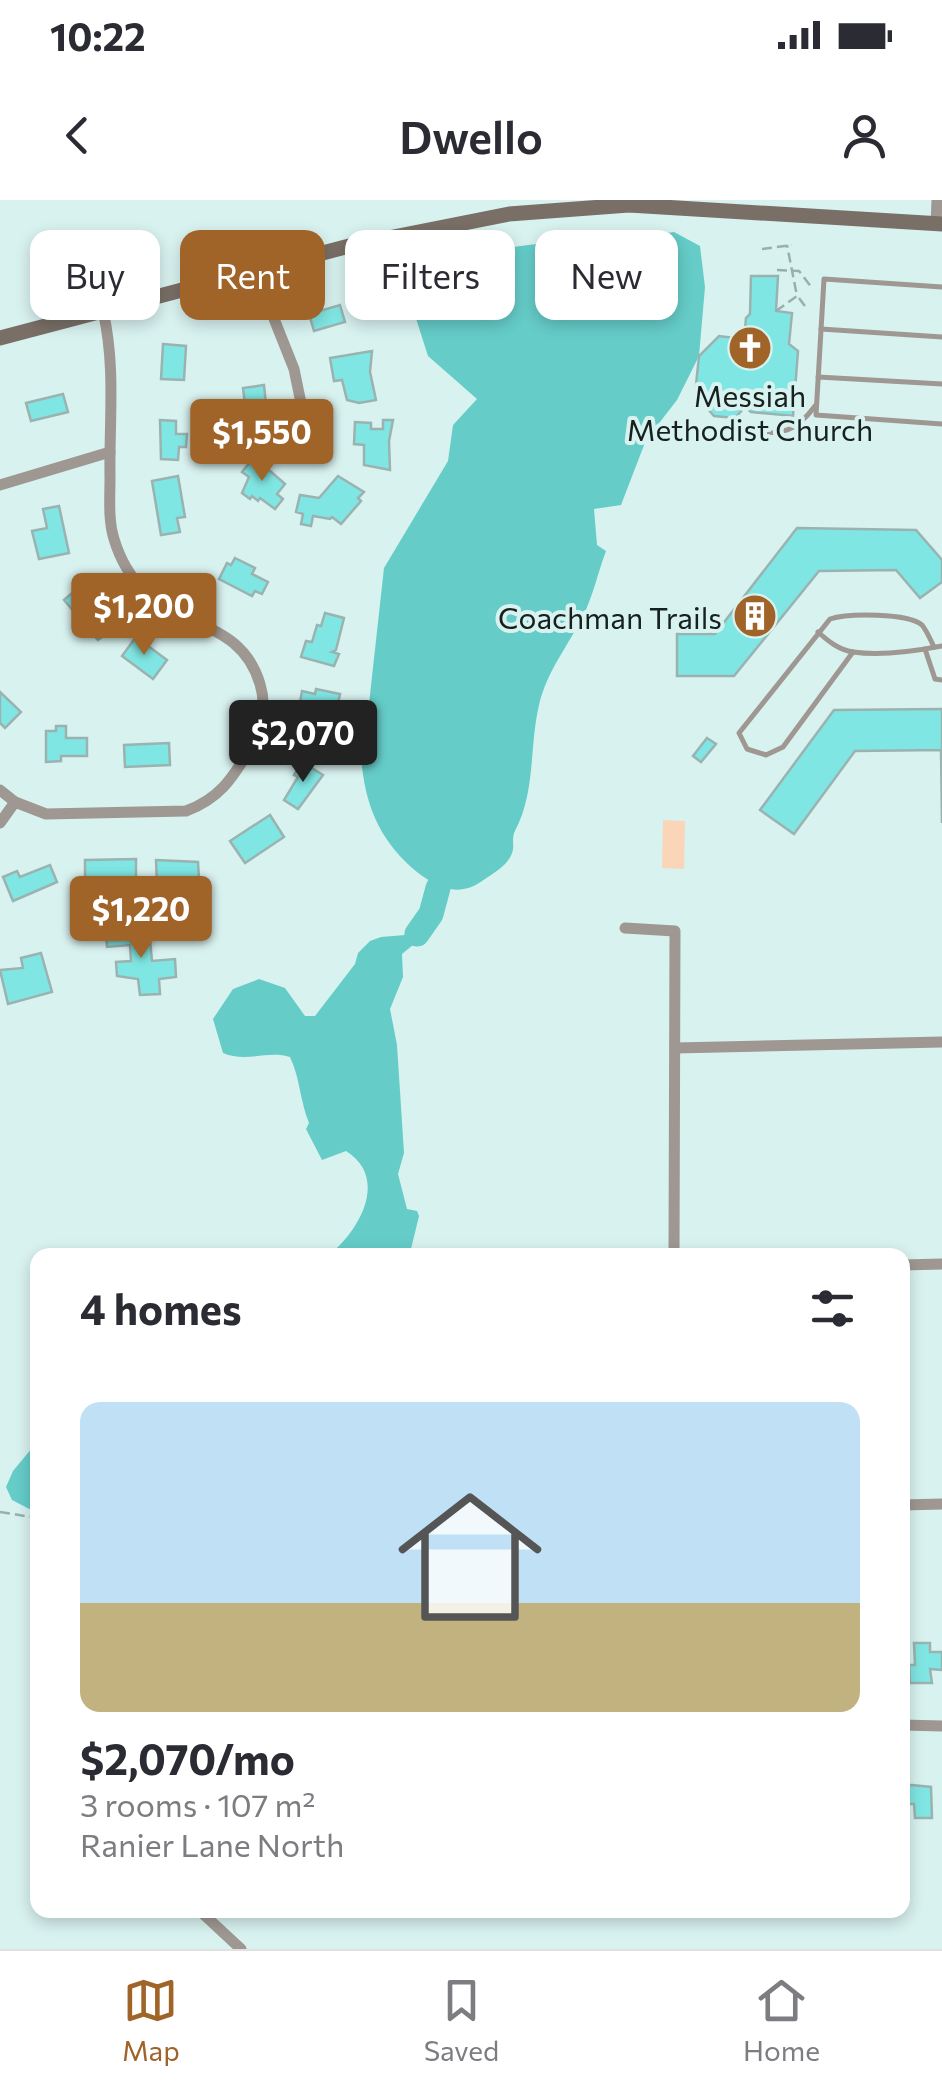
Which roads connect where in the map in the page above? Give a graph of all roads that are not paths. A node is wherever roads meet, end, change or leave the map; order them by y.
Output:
1 (937, 200) edge
2 (558, 204) edge
3 (706, 205) edge
4 (940, 226) edge
5 (325, 253) edge
6 (942, 287) edge
7 (68, 320) edge
8 (104, 320) edge
9 (275, 320) edge
10 (820, 329) junction
11 (942, 337) edge
12 (0, 338) edge
13 (818, 377) junction
14 (942, 384) edge
15 (816, 404) junction
16 (942, 424) edge
17 (746, 432) dead end
18 (309, 442) dead end
19 (110, 452) junction
20 (0, 485) edge
21 (818, 632) junction
22 (938, 647) edge
23 (925, 649) junction
24 (853, 652) junction
25 (942, 680) edge
26 (0, 790) edge
27 (15, 802) junction
28 (0, 822) edge
29 (624, 928) dead end
30 (942, 1042) edge
31 (675, 1048) junction
32 (674, 1248) edge
33 (942, 1264) edge
34 (910, 1265) edge
35 (942, 1504) edge
36 (910, 1505) edge
37 (910, 1724) edge
38 (942, 1726) edge
39 (208, 1918) edge
40 (241, 1949) edge

1 - 4 street
2 - 3 main road
2 - 5 main road
3 - 4 main road
6 - 10 lane
7 - 12 main road
8 - 19 street
9 - 18 street
10 - 11 lane
10 - 13 lane
13 - 14 lane
13 - 15 lane
15 - 16 lane
15 - 17 lane
19 - 20 street
19 - 27 street
21 - 22 lane
21 - 24 lane
21 - 24 lane
22 - 23 lane
23 - 24 lane
23 - 25 lane
26 - 27 street
27 - 28 street
29 - 31 street
30 - 31 street
31 - 32 street
33 - 34 street
35 - 36 street
37 - 38 street
39 - 40 street

